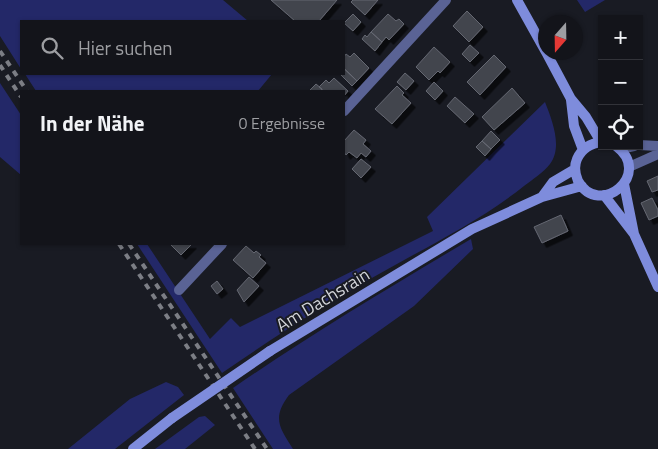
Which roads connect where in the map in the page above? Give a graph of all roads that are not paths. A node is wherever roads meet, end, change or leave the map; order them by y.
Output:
1 (446, 0) edge
2 (517, 0) edge
3 (538, 38) edge
4 (550, 60) edge
5 (571, 99) junction
6 (345, 110) edge
7 (598, 136) edge
8 (598, 143) edge
9 (643, 145) edge
10 (658, 146) edge
11 (583, 150) junction
12 (620, 150) edge
13 (658, 154) edge
14 (629, 167) junction
15 (575, 169) junction
16 (624, 184) junction
17 (582, 186) junction
18 (604, 196) junction
19 (542, 197) junction
20 (634, 234) junction
21 (221, 245) edge
22 (658, 287) edge
23 (179, 290) dead end
24 (133, 449) edge

1 - 6 street
2 - 3 street
4 - 5 street
5 - 7 street
5 - 11 street
8 - 11 street
9 - 10 street
11 - 15 street
12 - 14 street
13 - 14 street
14 - 16 street
15 - 17 street
15 - 19 street, Am Dachsrain
16 - 18 street
16 - 20 street
17 - 18 street
17 - 19 street, Am Dachsrain
18 - 20 street
19 - 24 street, Am Dachsrain, bridge
20 - 22 street
21 - 23 street

